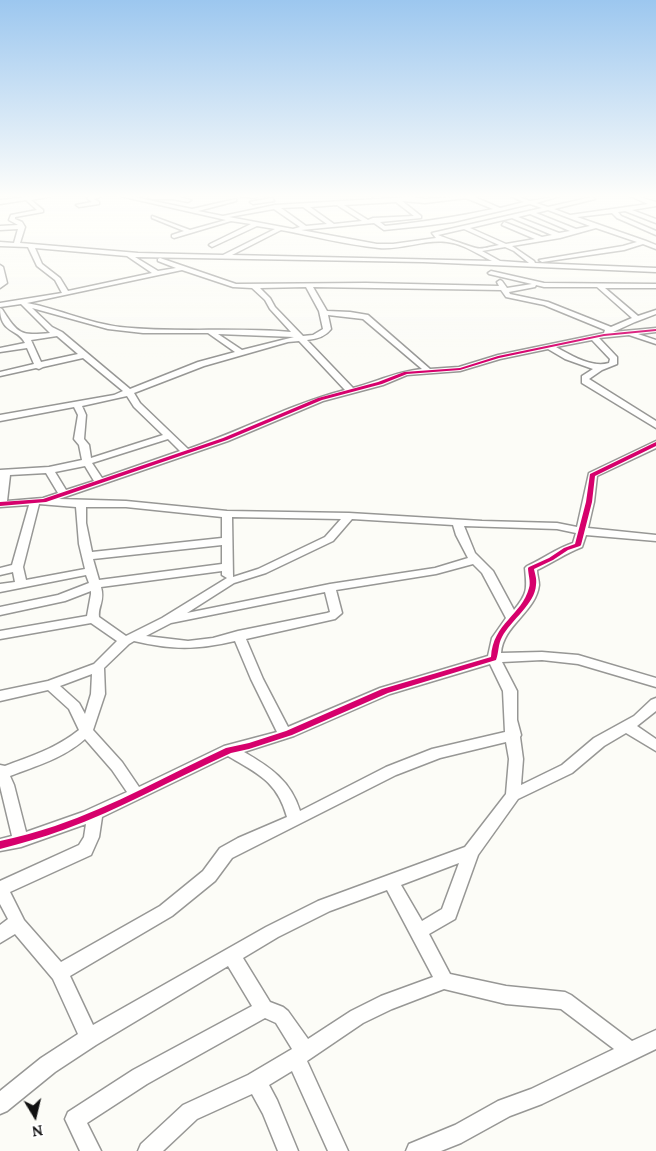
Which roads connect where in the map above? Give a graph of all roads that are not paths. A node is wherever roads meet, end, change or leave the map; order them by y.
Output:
1 (33, 250) edge
2 (71, 250) edge
3 (238, 250) edge
4 (474, 250) edge
5 (514, 250) edge
6 (610, 250) edge
7 (127, 255) junction
8 (145, 255) junction
9 (189, 256) junction
10 (223, 257) junction
11 (472, 262) junction
12 (532, 262) junction
13 (174, 264) junction
14 (502, 264) junction
15 (516, 264) junction
16 (0, 267) edge
17 (182, 268) junction
18 (656, 270) edge
19 (491, 273) junction
20 (158, 274) junction
21 (544, 285) junction
22 (0, 286) edge
23 (254, 286) junction
24 (309, 286) junction
25 (600, 286) junction
26 (656, 286) edge
27 (503, 287) junction
28 (65, 294) junction
29 (23, 303) junction
30 (0, 305) edge
31 (0, 310) edge
32 (656, 312) edge
33 (323, 313) junction
34 (637, 318) junction
35 (626, 323) junction
36 (656, 330) edge
37 (211, 332) junction
38 (608, 332) junction
39 (632, 333) junction
40 (59, 334) junction
41 (299, 336) junction
42 (594, 338) junction
43 (28, 342) junction
44 (656, 342) edge
45 (550, 347) junction
46 (0, 350) edge
47 (241, 353) junction
48 (84, 355) junction
49 (39, 367) junction
50 (599, 368) junction
51 (427, 370) junction
52 (0, 374) edge
53 (350, 390) junction
54 (129, 392) junction
55 (77, 403) junction
56 (0, 418) edge
57 (656, 425) edge
58 (169, 436) junction
59 (656, 444) edge
60 (186, 452) junction
61 (87, 462) junction
62 (49, 470) junction
63 (3, 473) edge
64 (99, 481) junction
65 (64, 494) junction
66 (39, 501) junction
67 (0, 504) edge
68 (81, 504) junction
69 (227, 514) junction
70 (349, 516) junction
71 (458, 523) junction
72 (582, 531) junction
73 (655, 537) edge
74 (226, 541) junction
75 (87, 556) junction
76 (474, 560) junction
77 (17, 567) junction
78 (227, 567) junction
79 (90, 571) junction
80 (0, 572) edge
81 (230, 581) junction
82 (21, 584) junction
83 (96, 584) junction
84 (0, 588) edge
85 (330, 588) junction
86 (0, 611) edge
87 (512, 618) junction
88 (94, 619) junction
89 (166, 621) junction
90 (0, 635) edge
91 (238, 635) junction
92 (129, 639) junction
93 (494, 658) junction
94 (98, 667) junction
95 (656, 683) edge
96 (50, 685) junction
97 (0, 696) edge
98 (656, 702) edge
99 (627, 726) junction
100 (86, 731) junction
101 (284, 734) junction
102 (514, 735) junction
103 (656, 746) edge
104 (229, 750) junction
105 (1, 772) edge
106 (136, 794) junction
107 (513, 795) junction
108 (94, 813) junction
109 (295, 820) junction
110 (21, 840) junction
111 (0, 844) edge
112 (471, 852) junction
113 (391, 882) junction
114 (1, 890) edge
115 (16, 923) junction
116 (419, 931) junction
117 (0, 935) edge
118 (231, 955) junction
119 (59, 973) junction
120 (444, 981) junction
121 (264, 1008) junction
122 (89, 1038) junction
123 (656, 1039) edge
124 (631, 1052) junction
125 (301, 1055) junction
126 (255, 1082) junction
127 (0, 1104) edge
128 (91, 1151) edge
129 (148, 1151) edge
130 (288, 1151) edge
131 (338, 1151) edge
132 (416, 1151) edge

1 - 28 street
2 - 7 street
3 - 10 street
4 - 14 street
5 - 12 street
6 - 12 street
7 - 8 street
7 - 20 street
8 - 9 street
8 - 13 street
9 - 10 street
9 - 13 street
10 - 11 street
11 - 14 street
11 - 19 street
12 - 15 street
13 - 17 street
14 - 15 street
15 - 18 street
16 - 22 street
17 - 20 street
17 - 23 street
19 - 21 street
19 - 27 street
20 - 28 street
21 - 25 street
21 - 27 street
23 - 24 street
23 - 41 street
24 - 27 street
24 - 33 street
25 - 26 street
25 - 34 street
27 - 38 street
28 - 29 street
29 - 30 street
29 - 37 street
29 - 40 street
31 - 43 street
32 - 34 street
33 - 41 street
33 - 51 street
34 - 35 street
35 - 38 street
35 - 39 street
36 - 39 street
37 - 41 street
37 - 47 street
38 - 39 street
38 - 42 street
39 - 44 street
40 - 43 street
40 - 48 street
41 - 47 street
41 - 53 street
42 - 45 street
42 - 50 street
43 - 46 street
43 - 49 street
45 - 50 street
45 - 51 street
47 - 54 street
48 - 49 street
48 - 54 street
49 - 52 street
50 - 57 street
51 - 53 street
53 - 60 street
54 - 55 street
54 - 58 street
55 - 56 street
55 - 61 street
58 - 60 street
58 - 61 street
59 - 72 street
60 - 64 street
61 - 62 street
61 - 64 street
62 - 63 street
62 - 65 street
63 - 67 street
64 - 65 street
65 - 66 street
66 - 67 street
66 - 68 street
66 - 77 street
68 - 69 street
68 - 75 street
69 - 70 street
69 - 74 street
70 - 71 street
70 - 81 street
71 - 72 street
71 - 76 street
72 - 73 street
72 - 87 street
74 - 75 street
74 - 78 street
75 - 79 street
76 - 85 street
76 - 87 street
77 - 80 street
77 - 82 street
78 - 81 street
78 - 83 street
79 - 82 street
79 - 83 street
81 - 89 street
82 - 84 street
83 - 86 street
83 - 88 street
85 - 89 street
85 - 91 street
87 - 93 street
88 - 90 street
88 - 92 street
89 - 92 street
91 - 92 street
91 - 101 street
92 - 94 street
93 - 95 street
93 - 101 street
93 - 102 street
94 - 96 street
94 - 100 street
96 - 97 street
96 - 100 street
98 - 99 street
99 - 103 street
99 - 107 street
100 - 105 street
100 - 106 street
101 - 104 street
102 - 107 street
102 - 109 street
104 - 106 street
104 - 109 street
105 - 110 street
106 - 108 street
107 - 112 street
108 - 110 street
108 - 114 street
109 - 119 street
110 - 111 street
112 - 113 street
112 - 116 street
113 - 116 street
113 - 118 street
114 - 115 street
115 - 117 street
115 - 119 street
116 - 120 street
118 - 121 street
118 - 122 street
119 - 122 street
120 - 124 street
120 - 125 street
121 - 125 street
121 - 128 street
122 - 127 street
123 - 124 street
124 - 132 street
125 - 126 street
125 - 131 street
126 - 129 street
126 - 130 street

